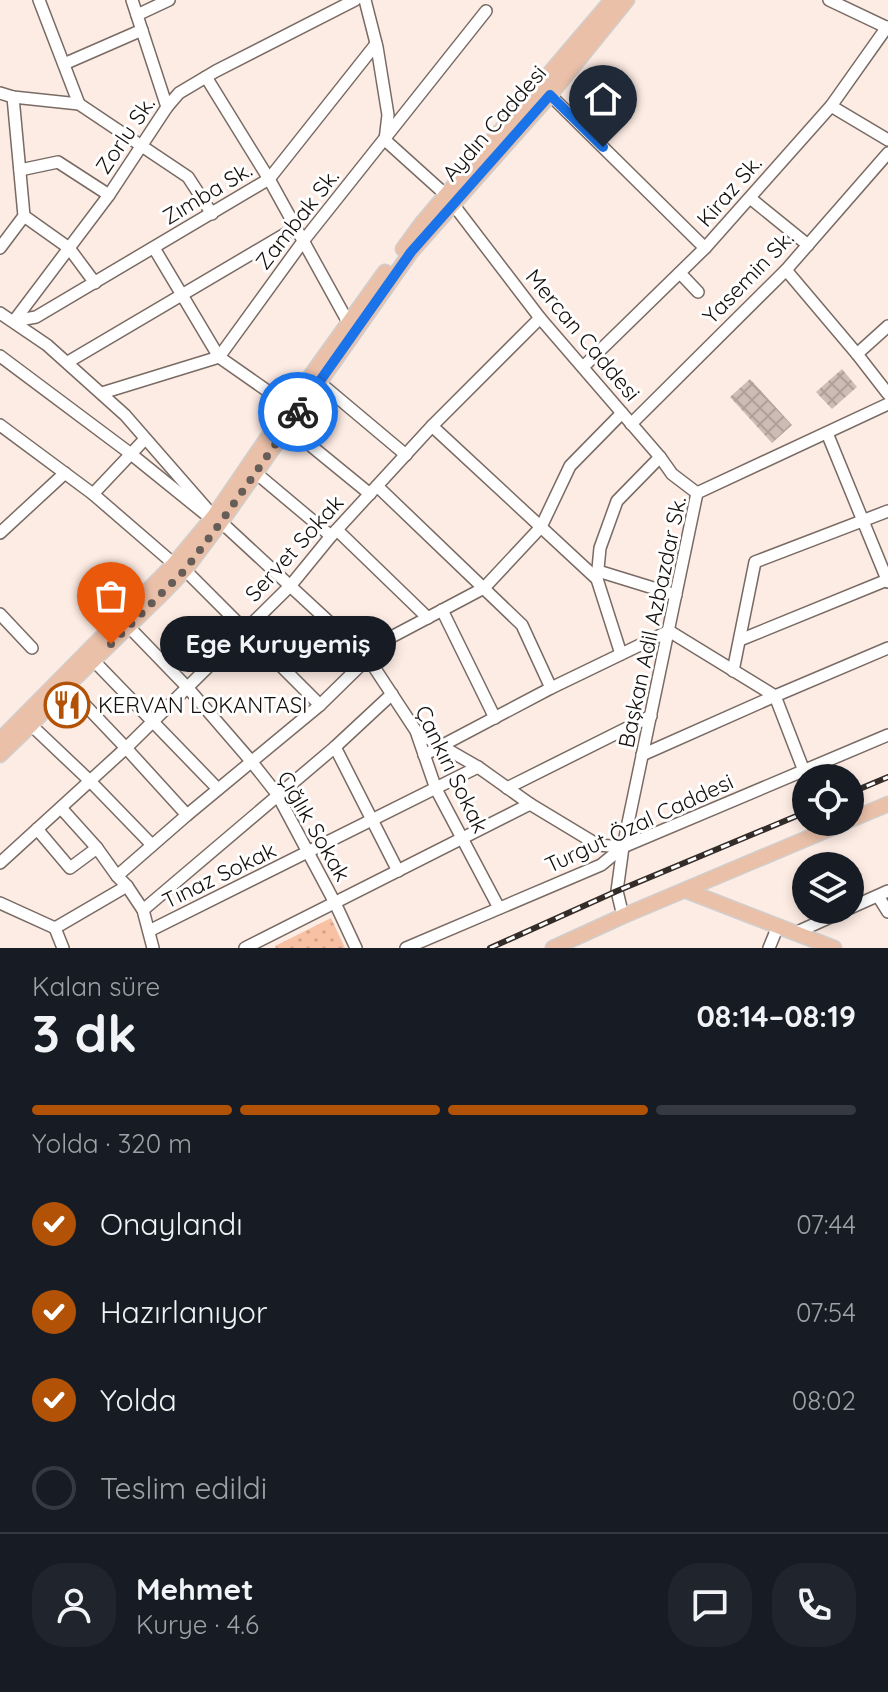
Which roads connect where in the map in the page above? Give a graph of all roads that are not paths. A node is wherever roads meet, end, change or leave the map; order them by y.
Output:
1 (39, 0) edge
2 (132, 0) edge
3 (169, 0) edge
4 (355, 0) edge
5 (365, 0) edge
6 (612, 0) edge
7 (627, 0) edge
8 (829, 0) edge
9 (486, 11) dead end
10 (137, 15) junction
11 (888, 27) edge
12 (142, 30) junction
13 (376, 44) junction
14 (64, 64) junction
15 (206, 77) junction
16 (0, 93) edge
17 (550, 95) junction
18 (13, 97) junction
19 (79, 104) junction
20 (831, 106) junction
21 (167, 107) junction
22 (15, 129) junction
23 (0, 130) edge
24 (385, 140) junction
25 (888, 140) edge
26 (142, 147) junction
27 (888, 153) edge
28 (20, 170) junction
29 (269, 179) junction
30 (109, 195) junction
31 (750, 198) junction
32 (449, 200) junction
33 (212, 214) junction
34 (24, 216) junction
35 (297, 227) junction
36 (304, 240) junction
37 (808, 245) junction
38 (0, 248) edge
39 (69, 248) junction
40 (154, 248) junction
41 (705, 248) junction
42 (786, 270) junction
43 (680, 273) junction
44 (95, 283) junction
45 (698, 292) dead end
46 (182, 295) junction
47 (0, 313) edge
48 (540, 318) junction
49 (14, 321) junction
50 (348, 322) junction
51 (888, 326) edge
52 (857, 354) junction
53 (0, 356) edge
54 (219, 357) junction
55 (68, 362) junction
56 (583, 367) junction
57 (319, 382) junction
58 (102, 393) junction
59 (888, 394) edge
60 (888, 405) edge
61 (289, 406) junction
62 (622, 413) junction
63 (631, 424) junction
64 (0, 425) edge
65 (432, 426) junction
66 (288, 427) junction
67 (827, 433) junction
68 (145, 439) junction
69 (131, 454) junction
70 (406, 455) junction
71 (660, 457) junction
72 (65, 473) junction
73 (256, 473) junction
74 (373, 490) junction
75 (697, 493) junction
76 (93, 494) junction
77 (888, 511) edge
78 (218, 519) junction
79 (862, 522) junction
80 (541, 527) junction
81 (0, 533) edge
82 (334, 533) junction
83 (179, 567) junction
84 (598, 575) junction
85 (887, 581) edge
86 (291, 585) junction
87 (484, 588) junction
88 (676, 595) junction
89 (442, 610) junction
90 (0, 614) edge
91 (428, 618) junction
92 (128, 626) junction
93 (245, 631) junction
94 (669, 631) junction
95 (740, 640) junction
96 (32, 648) dead end
97 (888, 648) edge
98 (621, 654) junction
99 (366, 655) junction
100 (94, 661) junction
101 (733, 671) junction
102 (67, 686) junction
103 (187, 687) junction
104 (551, 688) junction
105 (392, 694) junction
106 (775, 696) junction
107 (320, 705) junction
108 (651, 716) junction
109 (495, 718) junction
110 (153, 721) junction
111 (31, 725) junction
112 (416, 731) junction
113 (888, 735) edge
114 (0, 740) edge
115 (442, 746) junction
116 (335, 747) junction
117 (126, 748) junction
118 (0, 755) edge
119 (424, 755) junction
120 (642, 755) junction
121 (251, 761) junction
122 (801, 764) edge
123 (820, 764) edge
124 (478, 767) junction
125 (792, 776) edge
126 (89, 780) junction
127 (507, 788) junction
128 (218, 789) junction
129 (436, 789) junction
130 (277, 794) junction
131 (530, 804) junction
132 (888, 804) edge
133 (61, 808) junction
134 (864, 814) edge
135 (187, 815) junction
136 (373, 821) junction
137 (37, 829) junction
138 (814, 836) edge
139 (462, 839) junction
140 (152, 845) junction
141 (623, 847) junction
142 (97, 848) junction
143 (308, 853) junction
144 (0, 863) edge
145 (398, 871) junction
146 (117, 876) junction
147 (127, 886) junction
148 (687, 891) junction
149 (883, 893) edge
150 (864, 902) edge
151 (0, 903) edge
152 (335, 903) junction
153 (499, 908) junction
154 (143, 910) junction
155 (888, 912) edge
156 (623, 916) junction
157 (815, 924) edge
158 (778, 926) junction
159 (55, 928) junction
160 (149, 931) junction
161 (795, 933) junction
162 (577, 942) edge
163 (259, 945) edge
164 (63, 948) edge
165 (153, 948) edge
166 (245, 948) edge
167 (356, 948) edge
168 (406, 948) edge
169 (553, 948) edge
170 (769, 948) edge
171 (834, 948) edge

1 - 14 street
2 - 10 street
3 - 10 street
4 - 15 street, Zorlu Sk.
5 - 13 street
6 - 32 main road, Aydın Caddesi
7 - 17 main road, Aydın Caddesi
8 - 11 street
9 - 24 street, Zambak Sk.
10 - 12 street
11 - 20 street, Kiraz Sk.
12 - 14 street
12 - 21 street
13 - 24 street
13 - 29 street, Zımba Sk.
14 - 19 street
15 - 21 street, Zorlu Sk.
15 - 29 street
16 - 18 street
17 - 32 main road, Aydın Caddesi
17 - 41 street
18 - 19 street
18 - 22 street
19 - 26 street
20 - 25 street
20 - 31 street, Kiraz Sk.
21 - 26 street, Zorlu Sk.
22 - 23 street
22 - 28 street
24 - 32 street, Mercan Caddesi
24 - 36 street, Zambak Sk.
26 - 30 street, Zorlu Sk.
26 - 33 street
27 - 37 street, Yasemin Sk.
28 - 30 street
28 - 34 street
29 - 33 street, Zımba Sk.
29 - 35 street
30 - 39 street, Zorlu Sk.
31 - 37 street
31 - 41 street, Kiraz Sk.
32 - 48 street, Mercan Caddesi
32 - 50 main road, Aydın Caddesi
32 - 57 main road, Aydın Caddesi
33 - 40 street, Zımba Sk.
34 - 38 street
34 - 39 street
35 - 36 street
35 - 46 street
36 - 50 street
36 - 54 street, Zambak Sk.
37 - 42 street, Yasemin Sk.
39 - 44 street
39 - 49 street, Zorlu Sk.
40 - 44 street, Zımba Sk.
40 - 46 street
41 - 43 street, Kiraz Sk.
42 - 52 street
42 - 63 street, Yasemin Sk.
43 - 45 street
43 - 56 street, Kiraz Sk.
44 - 49 street, Zımba Sk.
46 - 54 street
46 - 55 street
47 - 49 street
48 - 56 street, Mercan Caddesi
48 - 65 street, Servet Sokak
49 - 55 street
50 - 61 main road, Aydın Caddesi
51 - 52 street
52 - 59 street
53 - 69 street
54 - 58 street
54 - 61 street
55 - 58 street
56 - 62 street, Mercan Caddesi
57 - 66 main road, Aydın Caddesi
57 - 70 street
58 - 68 street
60 - 67 street, Başkan Adil Azbazdar Sk.
61 - 78 main road, Aydın Caddesi
62 - 63 street, Mercan Caddesi
62 - 80 street
63 - 71 street, Mercan Caddesi
64 - 72 street
65 - 70 street, Servet Sokak
65 - 80 street
66 - 73 main road, Aydın Caddesi
66 - 74 street
67 - 75 street, Başkan Adil Azbazdar Sk.
67 - 79 street
68 - 69 street
68 - 78 street
69 - 76 street
69 - 78 street
70 - 74 street, Servet Sokak
71 - 75 street, Mercan Caddesi
71 - 84 street
72 - 76 street
72 - 81 street
73 - 78 main road, Aydın Caddesi
73 - 82 street
74 - 82 street, Servet Sokak
74 - 87 street
75 - 88 street, Başkan Adil Azbazdar Sk.
76 - 83 street
77 - 79 street
78 - 83 main road, Aydın Caddesi
78 - 86 street, Çankırı Sokak
79 - 85 street
79 - 95 street
80 - 84 street
80 - 87 street
82 - 86 street, Servet Sokak
82 - 91 street
83 - 92 main road, Aydın Caddesi
83 - 93 street
83 - 114 main road, Aydın Caddesi
84 - 88 street
84 - 98 street
85 - 95 street
86 - 93 street, Servet Sokak
86 - 99 street, Çankırı Sokak
87 - 89 street
87 - 104 street
88 - 94 street, Başkan Adil Azbazdar Sk.
89 - 91 street
89 - 109 street
90 - 96 street
91 - 99 street
92 - 100 main road, Aydın Caddesi
92 - 103 street, Çığlık Sokak
93 - 103 street, Servet Sokak
93 - 107 street
94 - 98 street
94 - 101 street
94 - 108 street, Başkan Adil Azbazdar Sk.
95 - 101 street
97 - 106 street
98 - 104 street
99 - 105 street, Çankırı Sokak
99 - 107 street
100 - 102 main road, Aydın Caddesi
100 - 110 street
101 - 106 street
102 - 111 main road, Aydın Caddesi
102 - 117 street
103 - 110 street, Servet Sokak
103 - 121 street, Çığlık Sokak
104 - 109 street
105 - 112 street, Çankırı Sokak
105 - 116 street
106 - 120 street
106 - 122 street
107 - 121 street
108 - 120 street, Başkan Adil Azbazdar Sk.
108 - 127 street
109 - 115 street
110 - 117 street, Servet Sokak
110 - 128 street
111 - 118 main road, Aydın Caddesi
111 - 126 street
112 - 115 street
112 - 119 street, Çankırı Sokak
113 - 123 street, Turgut Özal Caddesi
115 - 119 street
115 - 124 street
116 - 130 street
116 - 136 street
117 - 126 street, Servet Sokak
117 - 135 street
119 - 129 street, Çankırı Sokak
120 - 141 street, Başkan Adil Azbazdar Sk.
121 - 128 street
121 - 130 street, Çığlık Sokak
124 - 127 street
124 - 129 street, Tınaz Sokak
125 - 141 street, Turgut Özal Caddesi
126 - 133 street, Servet Sokak
126 - 140 street
127 - 131 street
128 - 135 street
129 - 136 street, Tınaz Sokak
129 - 139 street, Çankırı Sokak
130 - 143 street, Çığlık Sokak
130 - 154 street
131 - 139 street
131 - 141 street
132 - 134 main road
133 - 137 street, Servet Sokak
133 - 142 street
135 - 140 street
136 - 143 street, Tınaz Sokak
136 - 145 street
137 - 142 street
137 - 144 street, Servet Sokak
138 - 148 main road
139 - 145 street
139 - 153 street, Çankırı Sokak
140 - 146 street
141 - 153 street, Turgut Özal Caddesi
141 - 156 street, Başkan Adil Azbazdar Sk.
142 - 146 street
143 - 152 street, Çığlık Sokak
143 - 160 street, Tınaz Sokak
145 - 152 street
146 - 147 street
147 - 154 street
147 - 159 street
148 - 156 main road
148 - 158 main road
149 - 150 street
149 - 155 street
151 - 159 street
152 - 163 street
152 - 167 street, Çığlık Sokak
153 - 168 street, Turgut Özal Caddesi
154 - 160 street
156 - 162 main road
157 - 161 street
158 - 161 main road
158 - 170 street
159 - 164 street
160 - 165 street
161 - 171 main road
162 - 169 main road
163 - 166 street

